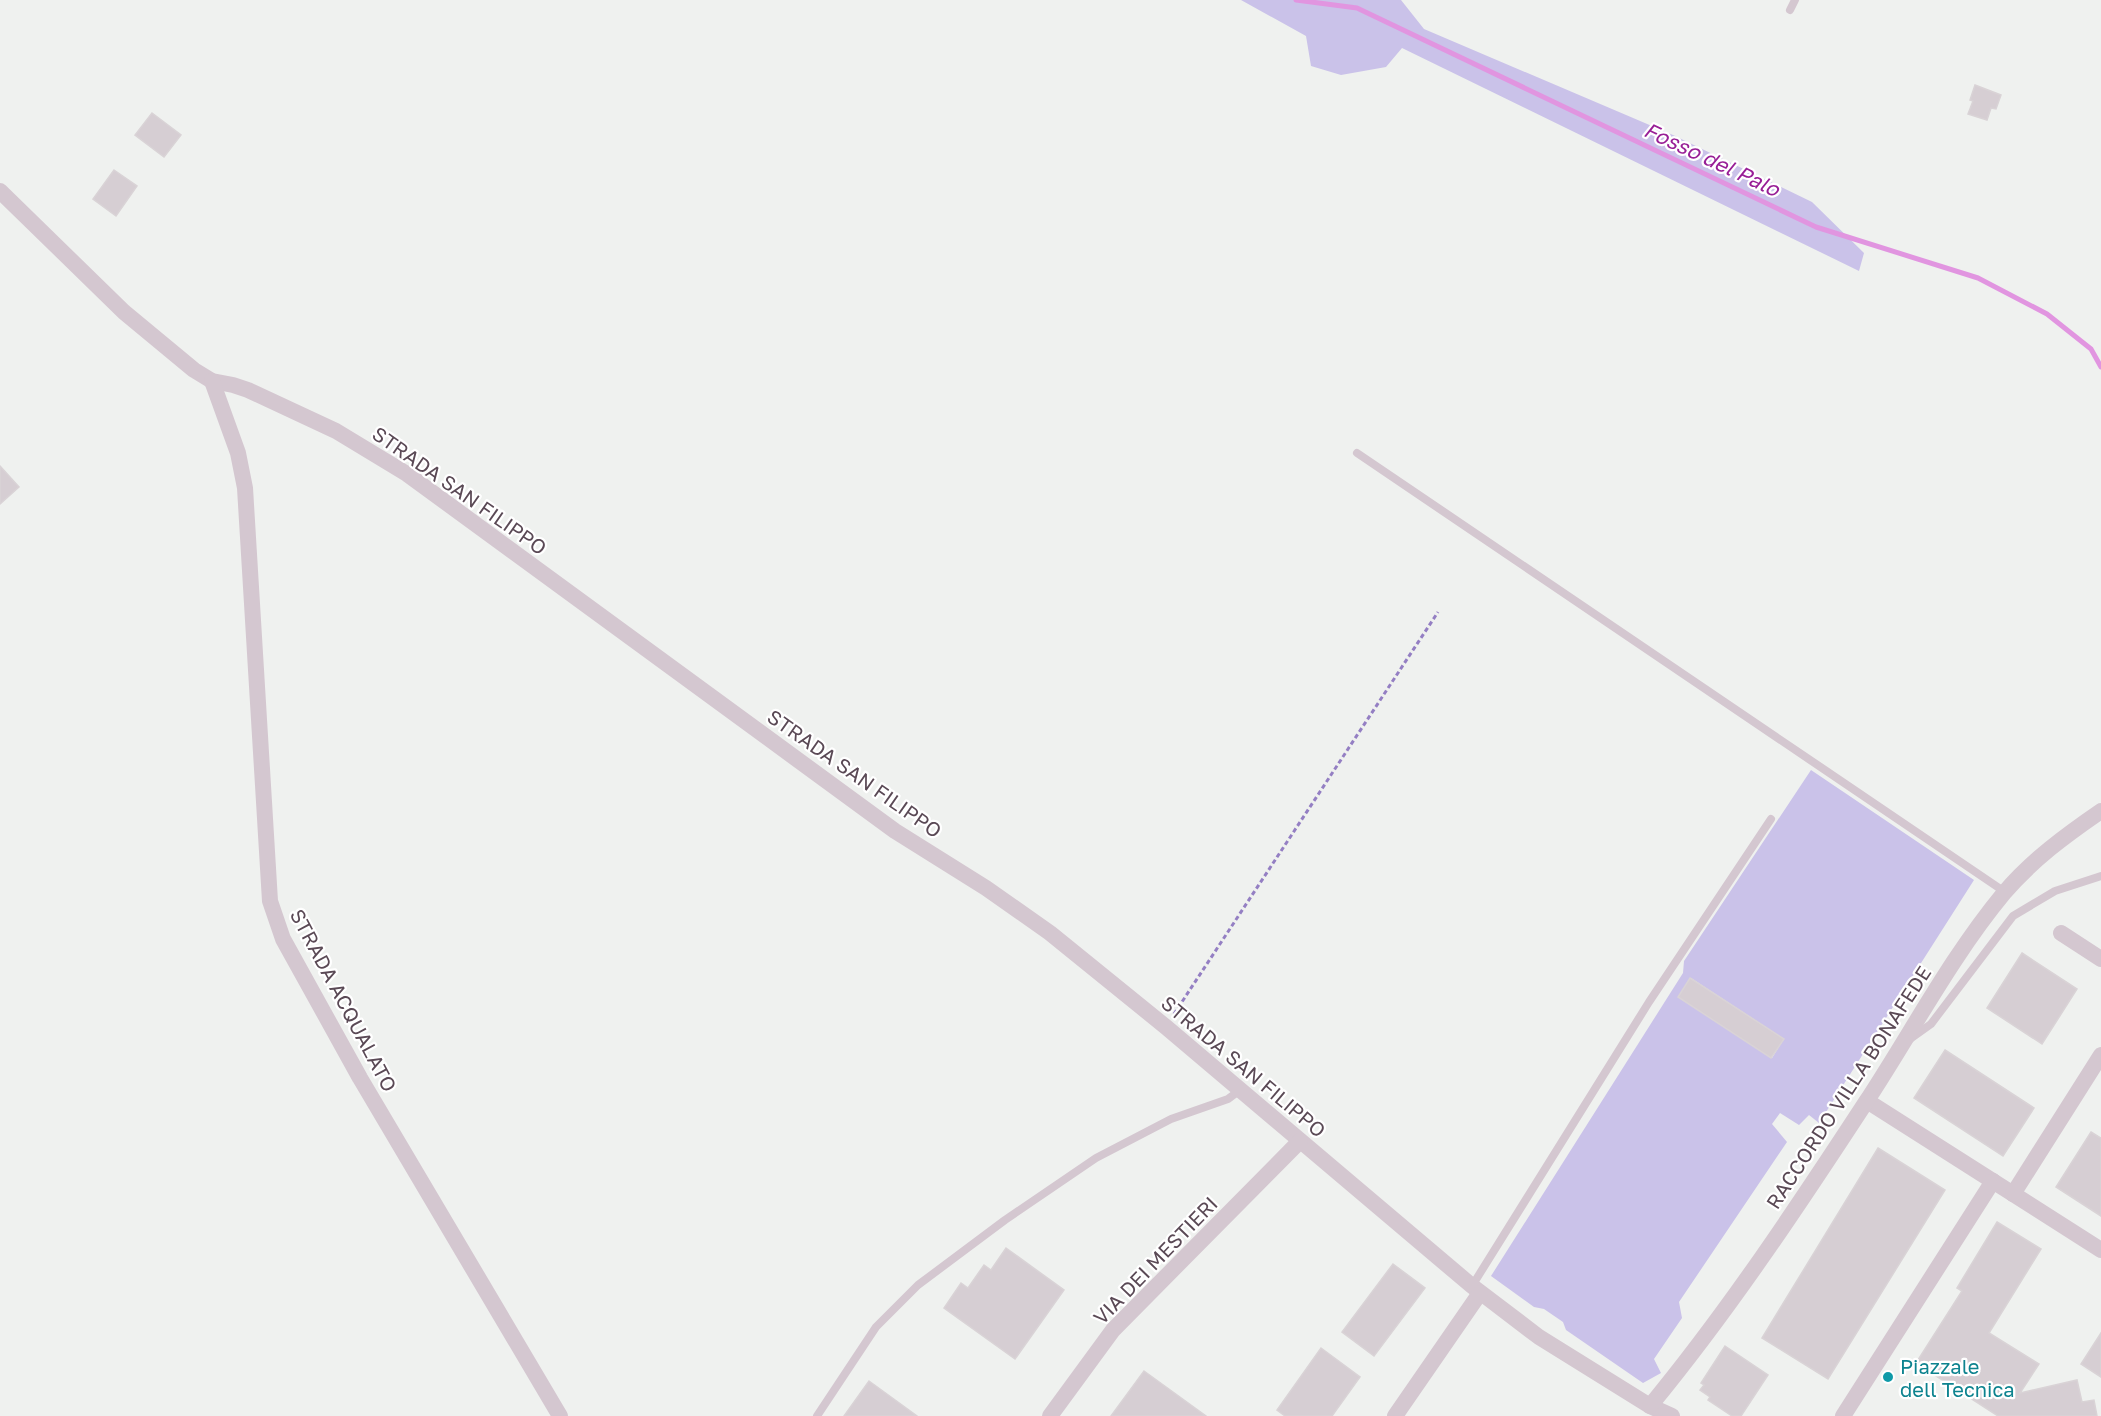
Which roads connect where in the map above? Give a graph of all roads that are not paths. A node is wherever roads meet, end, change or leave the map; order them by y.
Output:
1 (1795, 0) edge
2 (1791, 10) dead end
3 (0, 191) edge
4 (212, 381) junction
5 (1357, 453) dead end
6 (2101, 811) edge
7 (1771, 819) dead end
8 (2101, 876) edge
9 (2005, 892) junction
10 (2061, 933) dead end
11 (2101, 959) edge
12 (1902, 1045) junction
13 (2101, 1055) edge
14 (1240, 1090) junction
15 (1867, 1101) junction
16 (1300, 1141) junction
17 (1993, 1181) junction
18 (2013, 1194) junction
19 (2101, 1250) edge
20 (1476, 1289) junction
21 (1650, 1406) junction
22 (560, 1416) edge
23 (817, 1416) edge
24 (1050, 1416) edge
25 (1395, 1416) edge
26 (1672, 1416) edge
27 (1843, 1416) edge

1 - 2 lane
3 - 4 street, STRADA SAN FILIPPO
4 - 14 street, STRADA SAN FILIPPO
4 - 22 street, STRADA ACQUALATO
5 - 9 lane
6 - 9 street, RACCORDO VILLA BONAFEDE
7 - 20 lane
8 - 12 lane
9 - 12 street, RACCORDO VILLA BONAFEDE
10 - 11 street
12 - 15 street, RACCORDO VILLA BONAFEDE
13 - 18 street
14 - 16 street, STRADA SAN FILIPPO
14 - 23 lane
15 - 17 street
15 - 21 street, RACCORDO VILLA BONAFEDE
16 - 20 street, STRADA SAN FILIPPO
16 - 24 street, VIA DEI MESTIERI
17 - 18 street
17 - 27 street
18 - 19 street
20 - 21 street, STRADA SAN FILIPPO
20 - 25 street
21 - 26 street, STRADA SAN FILIPPO

